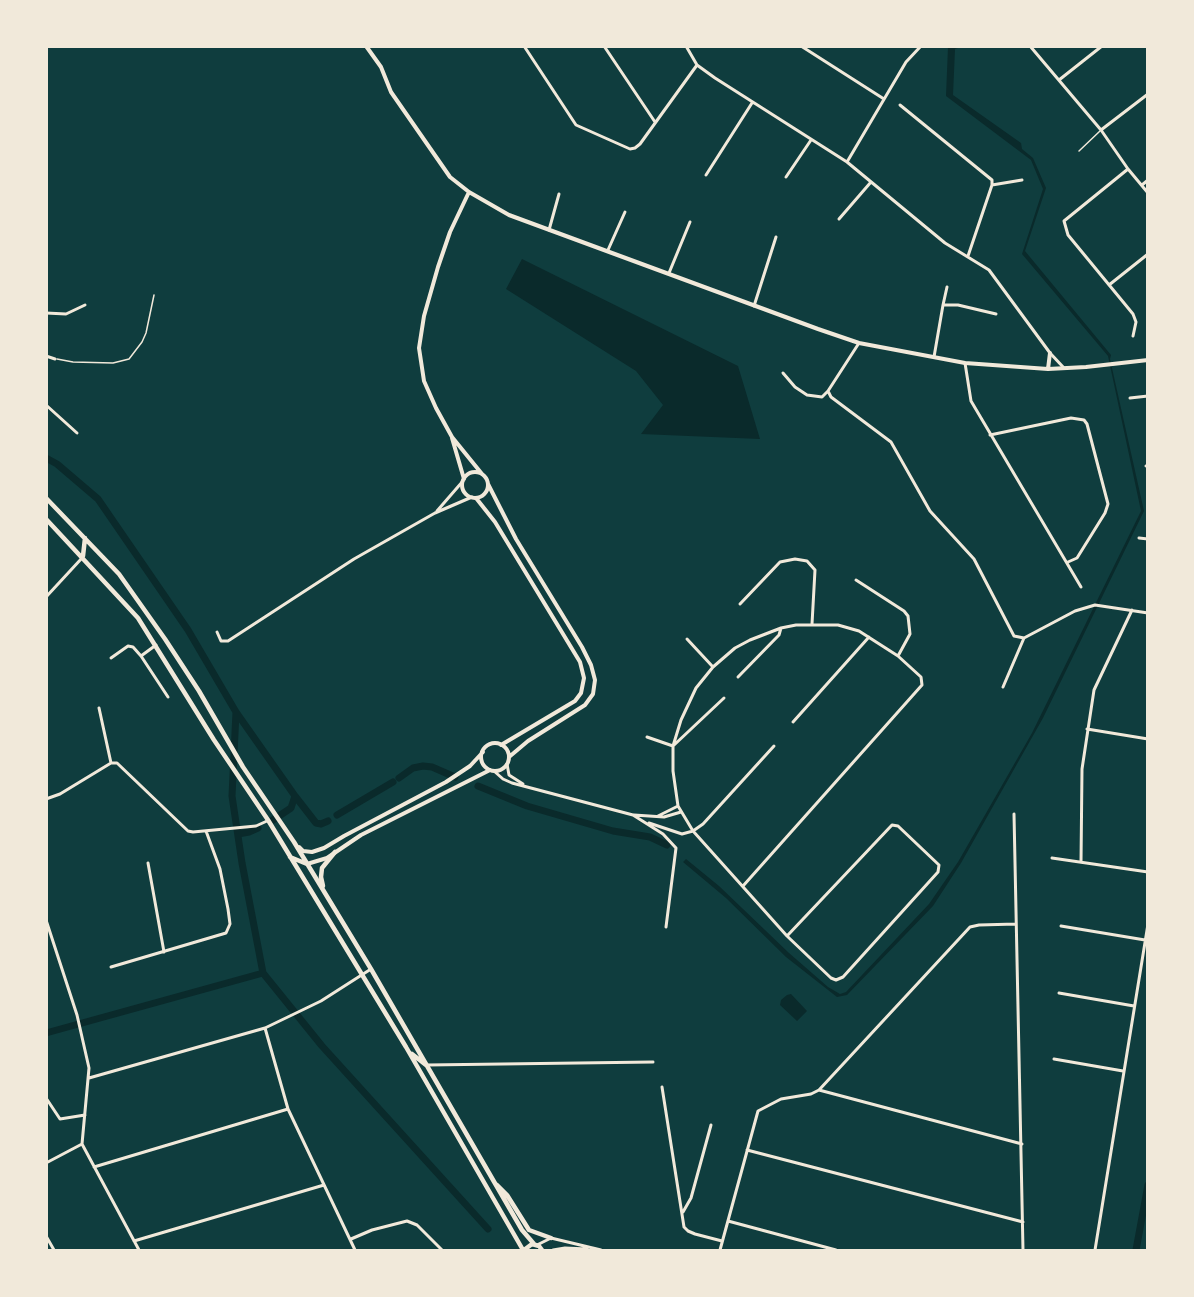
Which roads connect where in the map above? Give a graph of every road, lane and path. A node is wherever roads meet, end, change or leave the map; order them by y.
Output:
1 (366, 46) edge
2 (524, 46) edge
3 (604, 46) edge
4 (686, 46) edge
5 (801, 46) edge
6 (921, 46) edge
7 (1030, 46) edge
8 (1102, 46) edge
9 (697, 65) junction
10 (1059, 80) junction
11 (1148, 94) edge
12 (884, 99) junction
13 (752, 103) junction
14 (900, 105) dead end
15 (655, 122) junction
16 (1101, 130) junction
17 (811, 140) junction
18 (1079, 151) dead end
19 (847, 162) junction
20 (1128, 169) junction
21 (706, 175) dead end
22 (786, 177) dead end
23 (1022, 180) dead end
24 (1148, 180) edge
25 (871, 182) junction
26 (992, 185) junction
27 (1142, 185) junction
28 (468, 192) junction
29 (1148, 193) edge
30 (559, 194) dead end
31 (625, 212) dead end
32 (838, 219) dead end
33 (690, 222) dead end
34 (549, 230) junction
35 (776, 237) dead end
36 (608, 250) junction
37 (1148, 254) edge
38 (968, 256) junction
39 (669, 273) junction
40 (1109, 285) junction
41 (947, 287) dead end
42 (154, 295) dead end
43 (943, 305) junction
44 (85, 306) dead end
45 (754, 306) junction
46 (46, 313) edge
47 (996, 314) dead end
48 (1133, 336) dead end
49 (859, 343) junction
50 (1050, 353) junction
51 (46, 356) edge
52 (934, 357) junction
53 (55, 359) joint
54 (1148, 360) edge
55 (965, 363) junction
56 (1064, 368) junction
57 (1048, 369) junction
58 (783, 373) dead end
59 (828, 391) junction
60 (1148, 396) edge
61 (1130, 398) dead end
62 (46, 405) edge
63 (77, 434) dead end
64 (990, 435) junction
65 (452, 437) junction
66 (483, 474) junction
67 (464, 480) junction
68 (488, 484) junction
69 (474, 497) junction
70 (46, 498) edge
71 (435, 513) junction
72 (46, 519) edge
73 (85, 538) junction
74 (1139, 538) dead end
75 (1148, 539) edge
76 (83, 556) junction
77 (1068, 562) junction
78 (856, 580) dead end
79 (1081, 587) dead end
80 (46, 597) edge
81 (740, 604) dead end
82 (1132, 610) junction
83 (1148, 613) edge
84 (812, 625) junction
85 (781, 628) junction
86 (217, 632) dead end
87 (869, 637) junction
88 (1024, 638) junction
89 (687, 639) dead end
90 (156, 645) junction
91 (141, 656) junction
92 (898, 656) junction
93 (111, 658) dead end
94 (713, 667) junction
95 (738, 677) dead end
96 (1003, 687) dead end
97 (168, 697) dead end
98 (724, 698) dead end
99 (99, 708) dead end
100 (793, 722) dead end
101 (1087, 728) junction
102 (647, 736) dead end
103 (1148, 739) edge
104 (501, 745) junction
105 (673, 746) junction
106 (774, 746) dead end
107 (483, 752) junction
108 (509, 757) junction
109 (111, 763) junction
110 (507, 764) junction
111 (492, 770) junction
112 (524, 785) junction
113 (46, 799) edge
114 (678, 806) junction
115 (681, 812) junction
116 (1014, 814) dead end
117 (633, 815) junction
118 (657, 816) junction
119 (268, 820) junction
120 (647, 823) junction
121 (206, 831) junction
122 (693, 831) junction
123 (294, 842) junction
124 (324, 849) junction
125 (335, 852) junction
126 (290, 857) junction
127 (1052, 858) dead end
128 (321, 861) junction
129 (1081, 862) junction
130 (148, 863) dead end
131 (307, 864) junction
132 (1148, 872) edge
133 (743, 886) junction
134 (326, 896) junction
135 (46, 920) edge
136 (1016, 924) junction
137 (1148, 924) edge
138 (1061, 926) dead end
139 (666, 927) dead end
140 (787, 936) junction
141 (1145, 940) junction
142 (164, 952) junction
143 (111, 967) dead end
144 (371, 969) junction
145 (362, 975) junction
146 (1059, 993) dead end
147 (1134, 1006) junction
148 (265, 1028) junction
149 (406, 1047) junction
150 (1053, 1059) dead end
151 (653, 1062) dead end
152 (426, 1065) junction
153 (1123, 1071) junction
154 (89, 1078) junction
155 (424, 1078) junction
156 (662, 1087) dead end
157 (819, 1089) junction
158 (46, 1098) edge
159 (288, 1109) junction
160 (85, 1115) junction
161 (711, 1125) dead end
162 (82, 1144) junction
163 (1022, 1144) junction
164 (747, 1150) junction
165 (46, 1163) edge
166 (94, 1167) junction
167 (489, 1176) junction
168 (324, 1185) junction
169 (682, 1214) junction
170 (728, 1221) junction
171 (1023, 1222) junction
172 (46, 1236) edge
173 (551, 1238) junction
174 (351, 1239) junction
175 (134, 1241) junction
176 (722, 1241) junction
177 (536, 1244) junction
178 (600, 1250) edge
179 (54, 1251) edge
180 (139, 1251) edge
181 (355, 1251) edge
182 (442, 1251) edge
183 (524, 1251) edge
184 (542, 1251) edge
185 (553, 1251) edge
186 (720, 1251) edge
187 (836, 1251) edge
188 (1023, 1251) edge
189 (1095, 1251) edge

1 - 28 street
2 - 15 street
3 - 15 street
4 - 9 street
5 - 12 street
6 - 12 street
7 - 10 street
8 - 10 street
9 - 13 street
9 - 15 street
10 - 16 street
11 - 16 street
12 - 19 street
13 - 17 street
13 - 21 street
14 - 26 street
16 - 18 lane
16 - 20 street
17 - 19 street
17 - 22 street
19 - 25 street
20 - 27 street
20 - 40 street
23 - 26 street
24 - 27 street
25 - 32 street
25 - 38 street
26 - 38 street
27 - 29 street
28 - 34 street
28 - 65 street
30 - 34 street
31 - 36 street
33 - 39 street
34 - 36 street
35 - 45 street
36 - 39 street
37 - 40 street
38 - 50 street
39 - 45 street
40 - 48 street
41 - 43 street
42 - 53 lane
43 - 47 street
43 - 52 street
44 - 46 street
45 - 49 street
49 - 52 street
49 - 59 street
50 - 56 street
50 - 57 street
51 - 53 street
52 - 55 street
54 - 56 street
55 - 57 street
55 - 64 street
56 - 57 street
58 - 59 street
59 - 88 street
60 - 61 street
62 - 63 street
64 - 77 street
64 - 77 street
65 - 66 street
65 - 67 street
66 - 67 street
66 - 68 street
67 - 69 street
67 - 71 street
68 - 69 street
68 - 108 street
69 - 71 street
69 - 104 street
70 - 73 main road
71 - 86 street
72 - 76 main road
73 - 76 main road
73 - 123 main road
74 - 75 street
76 - 80 street
76 - 90 main road
77 - 79 street
78 - 92 street
81 - 84 street
82 - 83 street
82 - 88 street
82 - 101 street
84 - 85 street
84 - 87 street
85 - 94 street
85 - 95 street
87 - 92 street
87 - 100 street
88 - 96 street
89 - 94 street
90 - 91 street
90 - 119 main road
91 - 93 street
91 - 97 street
92 - 133 street
94 - 105 street
98 - 105 street
99 - 109 street
101 - 103 street
101 - 129 street
102 - 105 street
104 - 107 street
104 - 108 street
105 - 114 street
106 - 122 street
107 - 111 street
107 - 124 street
108 - 110 street
109 - 113 street
109 - 121 street
110 - 111 street
110 - 112 street
111 - 112 street
111 - 125 street
112 - 117 street
114 - 115 street
114 - 118 street
115 - 118 street
115 - 122 street
116 - 136 street
117 - 118 street
117 - 120 street
119 - 121 street
119 - 126 main road
120 - 122 street
120 - 139 street
121 - 142 street
122 - 133 street
123 - 124 street
123 - 131 main road
124 - 128 street
125 - 128 street
125 - 134 main road
126 - 131 main road
126 - 145 main road
127 - 129 street
128 - 131 street
129 - 132 street
130 - 142 street
131 - 134 main road
133 - 140 street
134 - 144 main road
135 - 154 street
136 - 157 street
136 - 163 street
137 - 141 street
138 - 141 street
140 - 140 street
141 - 147 street
142 - 143 street
144 - 145 street
144 - 152 main road
145 - 148 street
145 - 149 main road
146 - 147 street
147 - 153 street
148 - 154 street
148 - 159 street
149 - 152 main road
149 - 155 main road
150 - 153 street
151 - 152 street
152 - 155 main road
152 - 167 main road
153 - 189 street
154 - 160 street
155 - 183 main road
156 - 169 street
157 - 163 street
157 - 164 street
158 - 160 street
159 - 166 street
159 - 168 street
160 - 162 street
161 - 169 street
162 - 165 street
162 - 166 street
163 - 171 street
164 - 170 street
164 - 171 street
166 - 175 street
167 - 173 main road
167 - 177 main road
168 - 174 street
168 - 175 street
169 - 176 street
170 - 176 street
170 - 187 street
171 - 188 street
172 - 179 street
173 - 177 street
173 - 178 street
174 - 181 street
174 - 182 street
175 - 180 street
176 - 186 street
177 - 183 main road
177 - 184 main road
178 - 185 street

